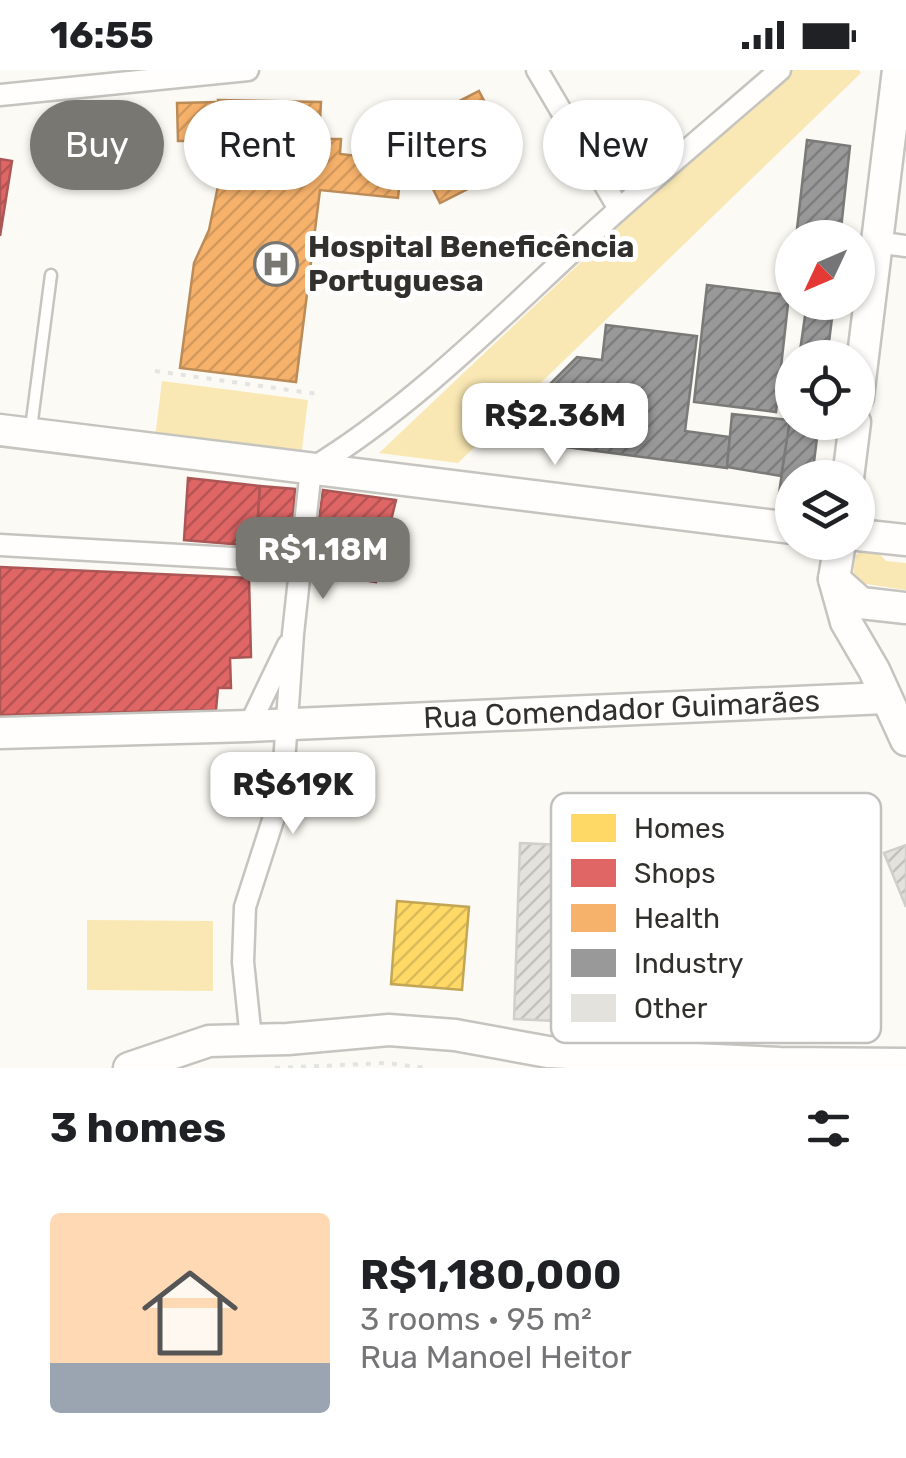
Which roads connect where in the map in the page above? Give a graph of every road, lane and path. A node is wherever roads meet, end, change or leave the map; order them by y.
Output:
1 (537, 70) edge
2 (780, 70) edge
3 (898, 70) edge
4 (241, 71) edge
5 (0, 96) edge
6 (619, 209) junction
7 (875, 242) joint
8 (906, 246) edge
9 (52, 275) dead end
10 (155, 371) dead end
11 (318, 394) dead end
12 (15, 432) edge
13 (311, 469) junction
14 (775, 526) edge
15 (875, 537) edge
16 (906, 540) edge
17 (0, 545) edge
18 (837, 560) edge
19 (303, 562) junction
20 (834, 579) junction
21 (895, 608) edge
22 (293, 634) junction
23 (880, 684) junction
24 (288, 724) junction
25 (249, 726) junction
26 (0, 732) edge
27 (906, 740) edge
28 (252, 1039) junction
29 (906, 1064) edge
30 (128, 1068) edge
31 (275, 1068) edge
32 (427, 1068) edge

1 - 6 street
2 - 6 street
3 - 7 street
4 - 5 street
6 - 13 street
7 - 8 street
9 - 12 lane
10 - 11 path
12 - 13 street
13 - 14 street
13 - 19 street
15 - 16 street
17 - 19 street
18 - 20 street
19 - 22 street
20 - 21 street
20 - 23 street
21 - 23 street
22 - 24 street
22 - 25 street
23 - 24 street, Rua Comendador Guimarães
23 - 27 street
24 - 25 street, Rua Comendador Guimarães
24 - 28 street
25 - 26 street, Rua Comendador Guimarães
28 - 29 street
28 - 30 street
31 - 32 path

